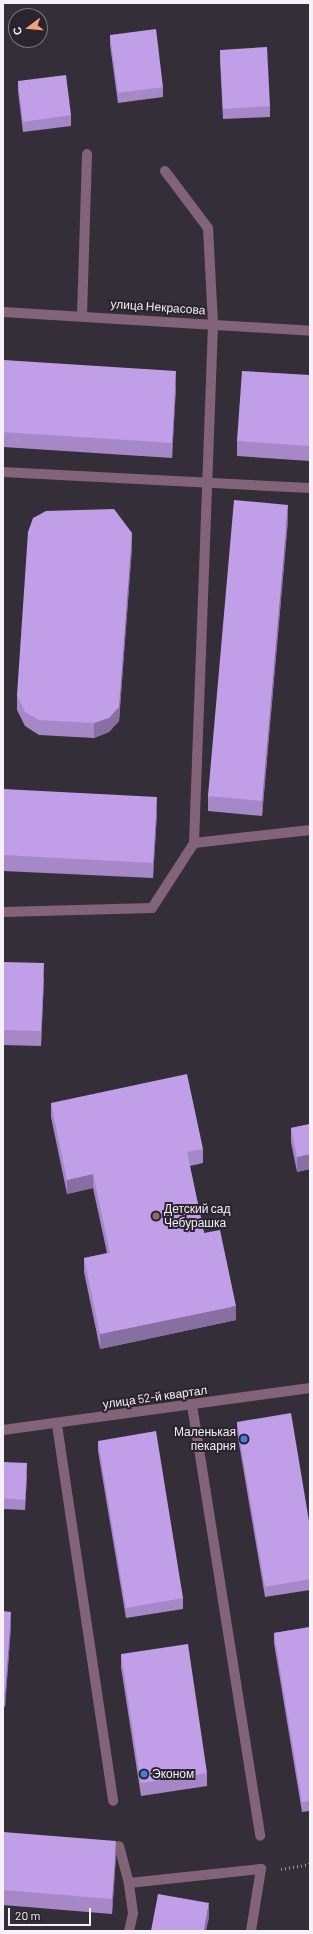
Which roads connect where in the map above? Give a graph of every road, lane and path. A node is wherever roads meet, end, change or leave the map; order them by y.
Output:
1 (87, 154) dead end
2 (164, 171) dead end
3 (3, 312) edge
4 (82, 315) junction
5 (214, 325) junction
6 (310, 331) edge
7 (3, 472) edge
8 (206, 482) junction
9 (310, 488) edge
10 (310, 830) edge
11 (194, 843) junction
12 (3, 912) edge
13 (310, 1388) edge
14 (192, 1405) junction
15 (57, 1424) junction
16 (3, 1430) edge
17 (113, 1801) dead end
18 (260, 1836) dead end
19 (119, 1846) dead end
20 (310, 1864) edge
21 (261, 1869) junction
22 (129, 1883) junction
23 (129, 1931) edge
24 (251, 1931) edge

1 - 4 street
2 - 5 street
3 - 4 street, улица Некрасова
4 - 5 street, улица Некрасова
5 - 6 street, улица Некрасова
5 - 8 street
7 - 8 street
8 - 9 street
8 - 11 street
10 - 11 street
11 - 12 street
13 - 14 street, улица 52-й квартал
14 - 15 street, улица 52-й квартал
14 - 18 street
15 - 16 street, улица 52-й квартал
15 - 17 street
19 - 22 street
20 - 21 path
21 - 22 street
21 - 24 street
22 - 23 street

